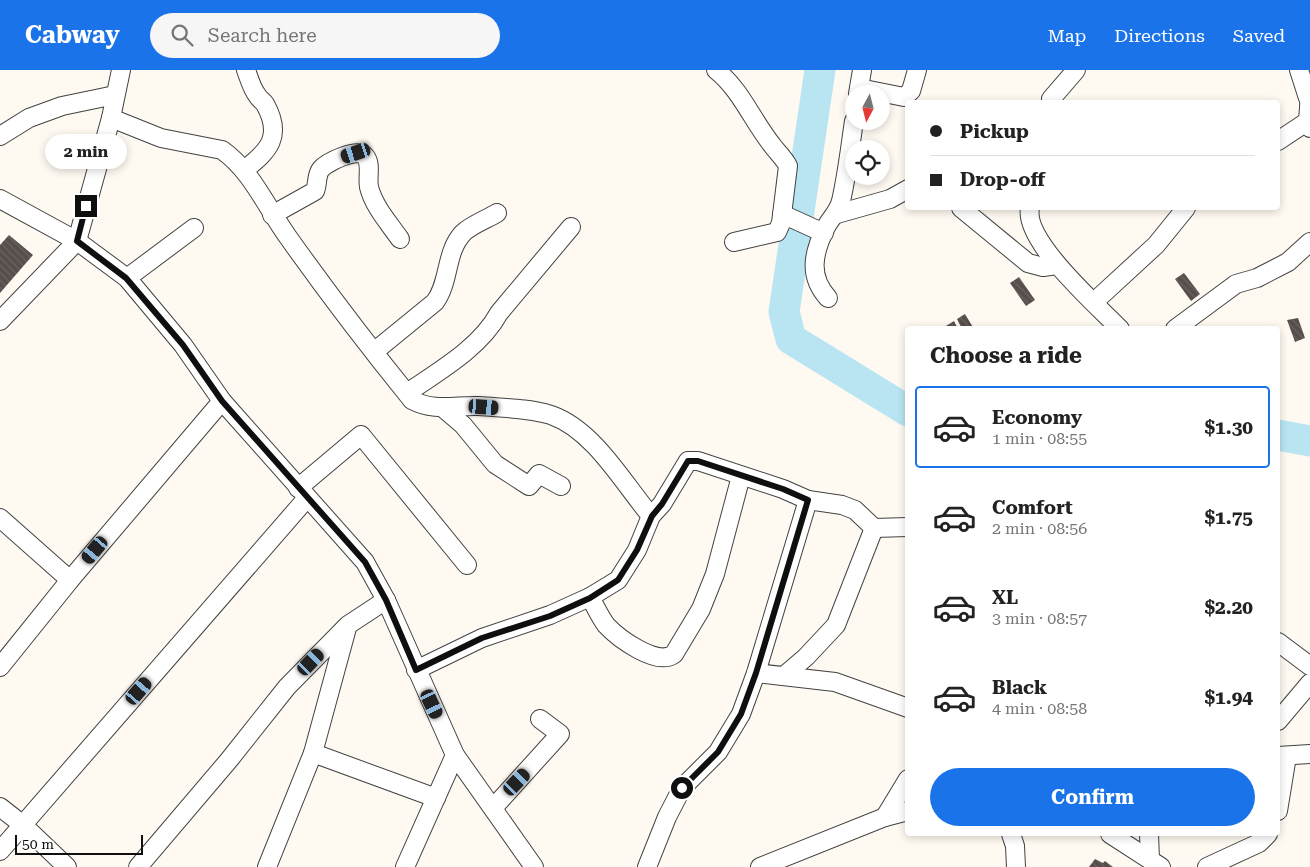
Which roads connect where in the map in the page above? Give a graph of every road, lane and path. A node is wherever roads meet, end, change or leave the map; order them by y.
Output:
1 (121, 70) edge
2 (246, 70) edge
3 (716, 70) edge
4 (862, 70) edge
5 (917, 70) edge
6 (1076, 70) edge
7 (1299, 70) edge
8 (859, 85) edge
9 (115, 95) junction
10 (890, 95) edge
11 (1309, 96) edge
12 (1048, 100) edge
13 (111, 118) junction
14 (1309, 124) edge
15 (852, 130) edge
16 (0, 136) edge
17 (1280, 140) edge
18 (244, 170) junction
19 (905, 191) edge
20 (0, 199) edge
21 (963, 210) edge
22 (1030, 210) edge
23 (1184, 210) edge
24 (498, 213) dead end
25 (783, 214) junction
26 (837, 214) junction
27 (272, 215) junction
28 (572, 227) dead end
29 (194, 228) dead end
30 (823, 232) junction
31 (400, 239) dead end
32 (77, 241) junction
33 (734, 242) dead end
34 (1310, 242) edge
35 (1057, 265) junction
36 (126, 278) junction
37 (828, 298) dead end
38 (1094, 302) junction
39 (0, 321) edge
40 (1117, 326) edge
41 (1179, 326) edge
42 (375, 351) junction
43 (407, 393) junction
44 (222, 401) junction
45 (442, 408) junction
46 (741, 476) junction
47 (561, 486) dead end
48 (302, 493) junction
49 (808, 500) junction
50 (652, 516) junction
51 (0, 518) edge
52 (905, 527) edge
53 (874, 528) junction
54 (467, 565) dead end
55 (70, 580) junction
56 (590, 598) junction
57 (386, 600) junction
58 (348, 625) junction
59 (1280, 644) edge
60 (1310, 666) edge
61 (0, 667) edge
62 (416, 670) junction
63 (756, 673) junction
64 (785, 675) junction
65 (1310, 684) edge
66 (905, 707) edge
67 (540, 719) dead end
68 (1280, 719) edge
69 (312, 753) junction
70 (1310, 754) edge
71 (455, 755) junction
72 (1282, 756) edge
73 (905, 784) edge
74 (1280, 784) edge
75 (436, 798) junction
76 (0, 807) edge
77 (494, 807) junction
78 (905, 812) edge
79 (885, 817) junction
80 (23, 825) junction
81 (1012, 836) edge
82 (1113, 836) edge
83 (1149, 836) edge
84 (1266, 836) edge
85 (0, 851) edge
86 (1156, 863) edge
87 (66, 867) edge
88 (138, 867) edge
89 (267, 867) edge
90 (404, 867) edge
91 (534, 867) edge
92 (647, 867) edge
93 (760, 867) edge
94 (1016, 867) edge
95 (1207, 867) edge

1 - 9 street
2 - 18 street
3 - 25 street
4 - 8 street
5 - 10 street
6 - 12 street
7 - 11 street
9 - 13 street
9 - 16 street
11 - 14 street
13 - 18 street
13 - 32 street
14 - 17 street
15 - 26 street
18 - 27 street
19 - 26 street
20 - 32 street
21 - 35 street
22 - 35 street
23 - 38 street
24 - 42 street
25 - 30 street
25 - 33 street
26 - 30 street
27 - 31 street
27 - 42 street
28 - 43 street
29 - 36 street
30 - 37 street
32 - 36 street
32 - 39 street
34 - 41 street
35 - 38 street
36 - 44 street
38 - 40 street
42 - 43 street
43 - 45 street
44 - 48 street
44 - 55 street
45 - 47 street
45 - 50 street
46 - 49 street
46 - 50 street
46 - 56 street
48 - 54 street
48 - 57 street
48 - 80 street
49 - 53 street
49 - 63 street
50 - 56 street
51 - 55 street
52 - 53 street
53 - 64 street
55 - 61 street
56 - 62 street
57 - 58 street
57 - 62 street
58 - 69 street
58 - 88 street
59 - 60 street
62 - 71 street
63 - 64 street
63 - 92 street
64 - 66 street
65 - 68 street
67 - 77 street
69 - 75 street
69 - 89 street
70 - 72 street
71 - 75 street
71 - 77 street
72 - 74 street
73 - 79 street
75 - 90 street
76 - 80 street
77 - 91 street
78 - 79 street
79 - 93 street
80 - 85 street
80 - 87 street
81 - 94 street
82 - 86 street
83 - 86 street
84 - 95 street

